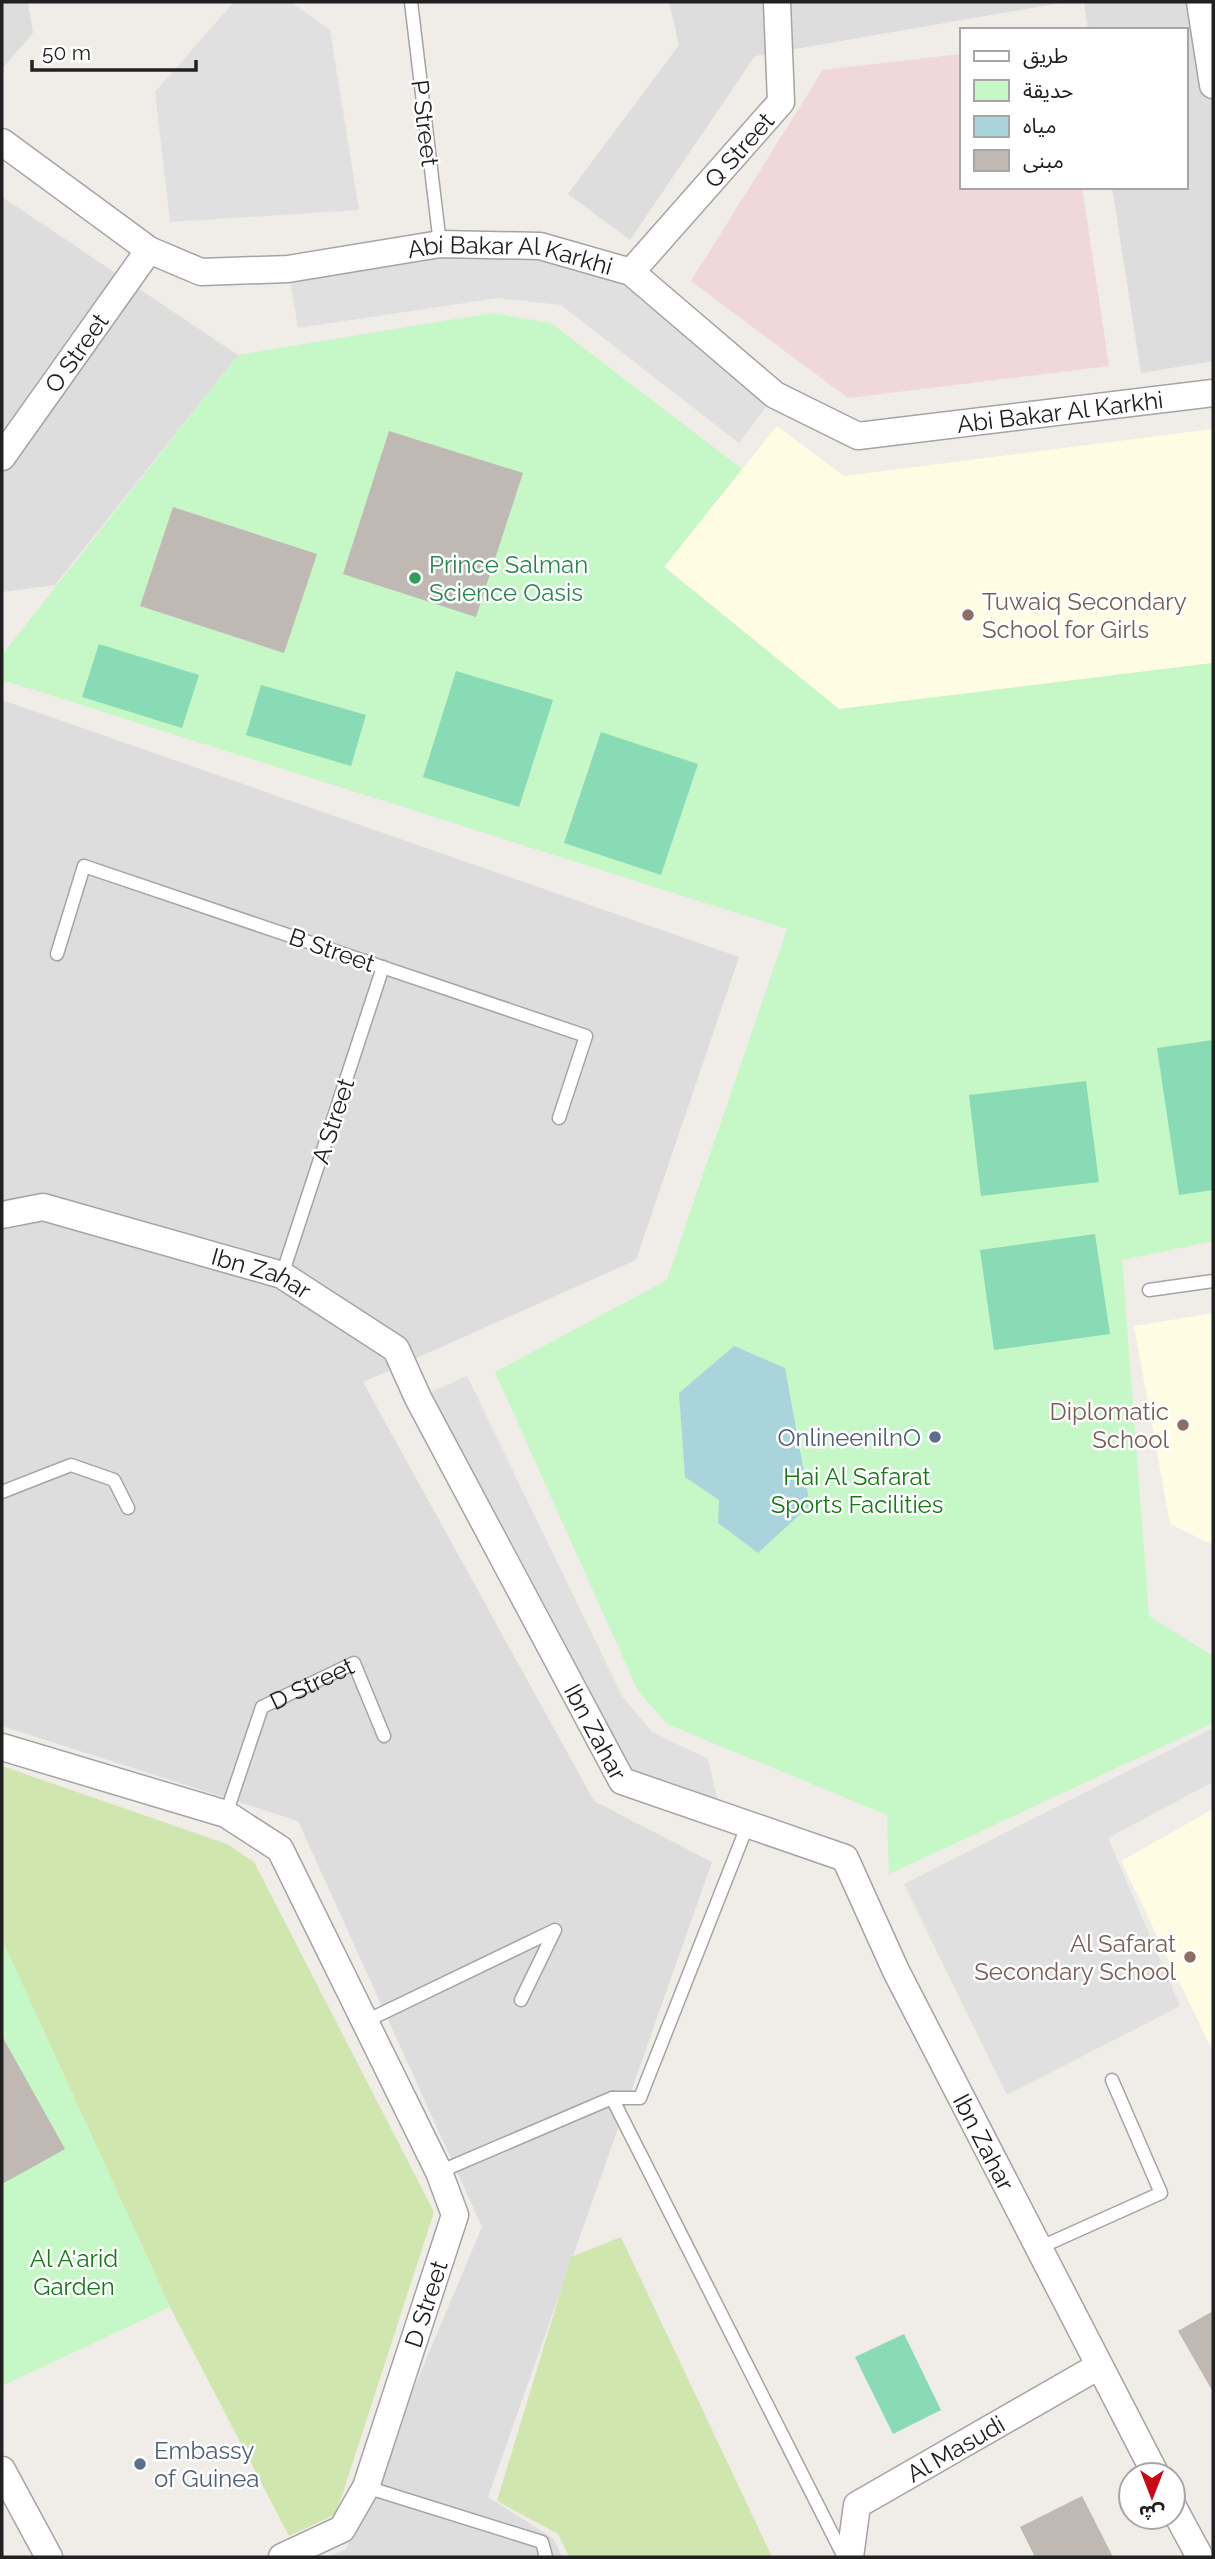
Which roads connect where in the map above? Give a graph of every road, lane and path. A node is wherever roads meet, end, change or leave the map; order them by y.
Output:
1 (411, 2) edge
2 (777, 2) edge
3 (1200, 2) edge
4 (1213, 85) edge
5 (2, 142) edge
6 (440, 244) junction
7 (149, 250) junction
8 (631, 272) junction
9 (1213, 393) edge
10 (2, 457) edge
11 (57, 954) dead end
12 (383, 967) junction
13 (559, 1118) dead end
14 (2, 1215) edge
15 (282, 1275) junction
16 (1213, 1281) edge
17 (1150, 1290) dead end
18 (2, 1492) edge
19 (128, 1508) dead end
20 (384, 1736) dead end
21 (2, 1747) edge
22 (226, 1814) junction
23 (748, 1824) junction
24 (521, 2000) dead end
25 (363, 2022) junction
26 (1112, 2080) dead end
27 (612, 2098) junction
28 (439, 2172) junction
29 (1041, 2247) junction
30 (1099, 2366) junction
31 (1149, 2461) edge
32 (2, 2470) edge
33 (366, 2487) junction
34 (1186, 2531) edge
35 (1213, 2550) edge
36 (49, 2557) edge
37 (282, 2557) edge
38 (546, 2557) edge
39 (844, 2557) edge
40 (850, 2557) edge
41 (1200, 2557) edge

1 - 6 lane, P Street
2 - 8 street, Q Street
3 - 4 street
5 - 7 street, Abi Bakar Al Karkhi
6 - 7 street, Abi Bakar Al Karkhi
6 - 8 street, Abi Bakar Al Karkhi
7 - 10 street, O Street
8 - 9 street, Abi Bakar Al Karkhi
11 - 12 lane, B Street
12 - 13 lane, B Street
12 - 15 lane, A Street
14 - 15 street, Ibn Zahar
15 - 23 street, Ibn Zahar
16 - 17 lane
18 - 19 lane
20 - 22 lane, D Street
21 - 22 street, D Street
22 - 25 street, D Street
23 - 27 lane
23 - 29 street, Ibn Zahar
24 - 25 lane
25 - 28 street, D Street
26 - 29 lane
27 - 28 lane
27 - 39 lane
28 - 33 street, D Street
29 - 30 street, Ibn Zahar
30 - 31 street, Ibn Zahar
30 - 40 street, Al Masudi
32 - 36 street
33 - 37 street, D Street
33 - 38 lane
34 - 41 street
35 - 41 street

